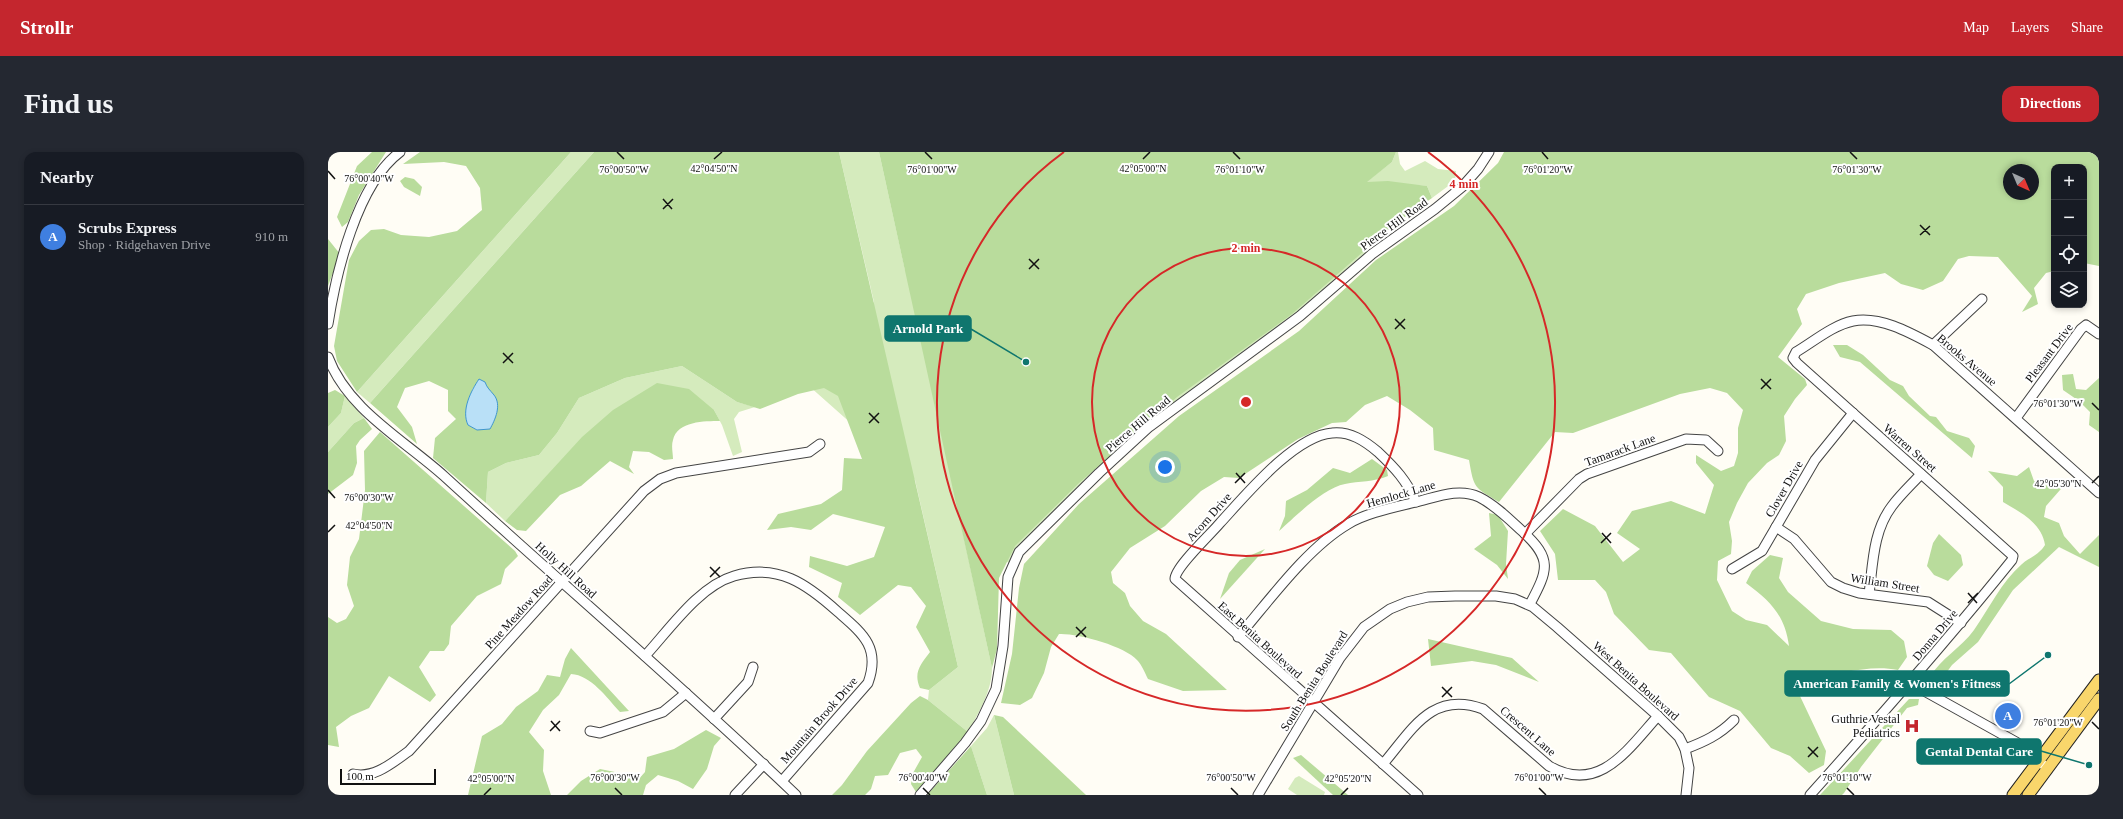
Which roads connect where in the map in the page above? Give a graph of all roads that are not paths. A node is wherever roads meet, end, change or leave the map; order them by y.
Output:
1 (400, 152) edge
2 (1489, 152) edge
3 (1982, 299) dead end
4 (328, 324) edge
5 (2099, 334) edge
6 (1933, 344) junction
7 (1794, 354) joint
8 (328, 357) edge
9 (1853, 413) junction
10 (2016, 418) junction
11 (820, 444) dead end
12 (1718, 451) dead end
13 (1921, 474) junction
14 (2099, 493) edge
15 (1416, 502) junction
16 (1776, 527) junction
17 (1525, 534) junction
18 (2012, 560) joint
19 (1732, 570) dead end
20 (1177, 581) joint
21 (562, 582) junction
22 (1869, 594) junction
23 (1530, 604) junction
24 (1961, 623) junction
25 (1238, 637) junction
26 (645, 656) junction
27 (753, 667) dead end
28 (2099, 680) edge
29 (1910, 684) junction
30 (686, 693) junction
31 (2099, 699) edge
32 (1313, 703) junction
33 (1658, 716) junction
34 (714, 719) junction
35 (1734, 720) dead end
36 (590, 731) dead end
37 (1685, 749) junction
38 (2038, 760) junction
39 (764, 764) junction
40 (1383, 764) junction
41 (2047, 768) junction
42 (353, 774) dead end
43 (782, 781) junction
44 (735, 795) edge
45 (796, 795) edge
46 (920, 795) edge
47 (1258, 795) edge
48 (1418, 795) edge
49 (1686, 795) edge
50 (1810, 795) edge
51 (2013, 795) edge
52 (2028, 795) edge

1 - 4 street
2 - 46 street, Pierce Hill Road
3 - 6 street
5 - 10 street, Pleasant Drive
6 - 7 street, Brooks Avenue
6 - 10 street, Brooks Avenue
7 - 9 street, Warren Street
8 - 21 street, Holly Hill Road
9 - 13 street, Warren Street
9 - 16 street, Clover Drive
10 - 14 street, Brooks Avenue
11 - 21 street, Pine Meadow Road
12 - 17 street, Tamarack Lane
13 - 18 street, Warren Street
13 - 22 street
15 - 17 street, Hemlock Lane
15 - 20 street, Acorn Drive
15 - 25 street, Hemlock Lane
16 - 19 street, Clover Drive
16 - 22 street, William Street
17 - 23 street, Hemlock Lane
18 - 24 street, Donna Drive
20 - 25 street, East Benita Boulevard
21 - 26 street, Holly Hill Road
21 - 42 street, Pine Meadow Road
22 - 24 street, William Street
23 - 32 street, South Benita Boulevard
23 - 33 street, West Benita Boulevard
24 - 29 street, Donna Drive
25 - 32 street, East Benita Boulevard
26 - 30 street, Holly Hill Road
26 - 43 street, Mountain Brook Drive
27 - 34 street
28 - 38 main road
29 - 38 street
29 - 50 street, Donna Drive
30 - 34 street, Holly Hill Road
30 - 36 street
31 - 41 main road
32 - 40 street, East Benita Boulevard
32 - 47 street, South Benita Boulevard
33 - 37 street, West Benita Boulevard
33 - 40 street, Crescent Lane
34 - 39 street, Holly Hill Road
35 - 37 street
37 - 49 street, West Benita Boulevard
38 - 41 street
38 - 51 main road
39 - 43 street, Holly Hill Road
39 - 44 street
40 - 48 street, East Benita Boulevard
41 - 52 main road
43 - 45 street, Holly Hill Road

